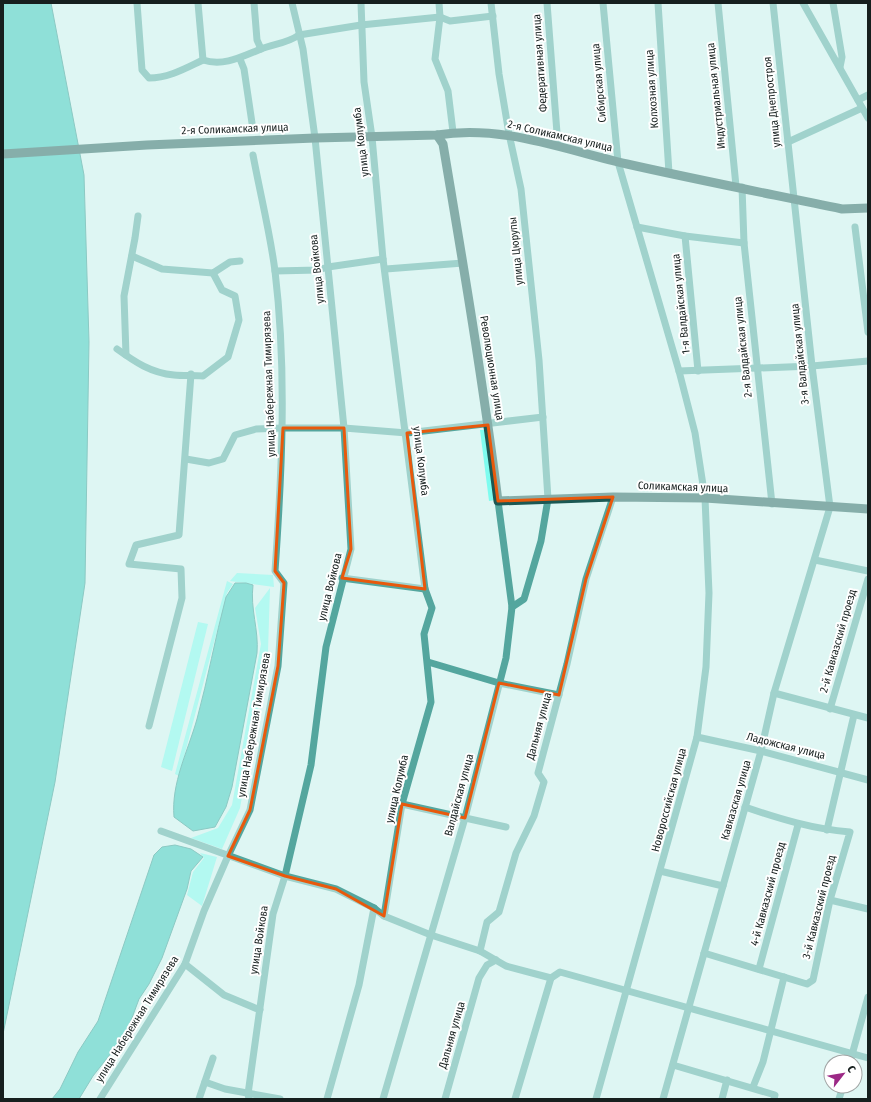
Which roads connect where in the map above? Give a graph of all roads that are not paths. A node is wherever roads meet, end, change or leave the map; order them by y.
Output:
1 (137, 3) edge
2 (198, 3) edge
3 (254, 3) edge
4 (361, 3) edge
5 (439, 3) edge
6 (491, 3) edge
7 (547, 3) edge
8 (603, 3) edge
9 (658, 3) edge
10 (718, 3) edge
11 (773, 3) edge
12 (803, 3) edge
13 (833, 3) edge
14 (295, 4) edge
15 (493, 16) junction
16 (440, 17) junction
17 (361, 26) junction
18 (299, 35) junction
19 (261, 49) junction
20 (240, 59) junction
21 (204, 60) junction
22 (840, 67) junction
23 (868, 95) edge
24 (858, 100) junction
25 (862, 108) junction
26 (868, 118) edge
27 (252, 123) dead end
28 (453, 132) junction
29 (509, 134) junction
30 (437, 135) junction
31 (372, 137) junction
32 (315, 138) junction
33 (788, 142) junction
34 (558, 146) junction
35 (3, 154) edge
36 (253, 155) dead end
37 (618, 162) junction
38 (669, 173) junction
39 (739, 187) junction
40 (794, 199) junction
41 (868, 208) edge
42 (138, 216) dead end
43 (637, 227) junction
44 (855, 227) dead end
45 (685, 236) junction
46 (744, 243) junction
47 (132, 256) junction
48 (384, 259) junction
49 (240, 261) dead end
50 (463, 263) junction
51 (328, 267) junction
52 (386, 269) junction
53 (275, 270) junction
54 (213, 273) junction
55 (868, 332) edge
56 (118, 348) dead end
57 (126, 355) junction
58 (868, 361) edge
59 (812, 366) junction
60 (756, 368) junction
61 (679, 371) junction
62 (698, 371) junction
63 (191, 374) junction
64 (543, 417) junction
65 (488, 425) junction
66 (283, 428) junction
67 (344, 428) junction
68 (407, 433) junction
69 (186, 459) junction
70 (612, 497) junction
71 (704, 498) junction
72 (548, 500) junction
73 (498, 501) junction
74 (772, 504) junction
75 (830, 507) junction
76 (868, 510) edge
77 (815, 560) junction
78 (868, 571) edge
79 (342, 578) junction
80 (868, 578) edge
81 (425, 589) junction
82 (512, 607) junction
83 (428, 662) junction
84 (499, 683) junction
85 (774, 693) junction
86 (559, 695) junction
87 (830, 709) junction
88 (854, 715) junction
89 (868, 718) edge
90 (149, 726) dead end
91 (697, 737) junction
92 (761, 751) junction
93 (842, 772) junction
94 (868, 780) edge
95 (402, 804) junction
96 (745, 807) junction
97 (465, 818) junction
98 (798, 824) junction
99 (506, 827) dead end
100 (827, 830) junction
101 (161, 831) dead end
102 (228, 856) junction
103 (660, 871) junction
104 (285, 876) junction
105 (723, 886) junction
106 (830, 900) junction
107 (374, 908) junction
108 (868, 910) edge
109 (384, 916) junction
110 (431, 935) junction
111 (480, 951) junction
112 (704, 953) junction
113 (496, 960) junction
114 (185, 964) junction
115 (759, 969) junction
116 (784, 976) junction
117 (551, 978) junction
118 (626, 989) junction
119 (868, 997) edge
120 (689, 1007) junction
121 (260, 1010) junction
122 (769, 1031) junction
123 (852, 1054) joint
124 (213, 1058) dead end
125 (672, 1065) junction
126 (727, 1080) junction
127 (205, 1082) junction
128 (753, 1088) junction
129 (249, 1096) edge
130 (100, 1099) edge
131 (199, 1099) edge
132 (280, 1099) edge
133 (327, 1099) edge
134 (384, 1099) edge
135 (445, 1099) edge
136 (515, 1099) edge
137 (596, 1099) edge
138 (663, 1099) edge
139 (722, 1099) edge
140 (774, 1099) edge

1 - 21 street
2 - 21 street
3 - 19 street
4 - 17 street, улица Колумба
5 - 16 street
6 - 15 street, улица Цюрупы
7 - 34 street, Федеративная улица
8 - 37 street, Сибирская улица
9 - 38 street, Колхозная улица
10 - 39 street, Индустриальная улица
11 - 33 street, улица Днепростроя
12 - 22 street
13 - 22 street
14 - 18 street, улица Войкова
15 - 16 street
15 - 29 street, улица Цюрупы
16 - 17 street
16 - 28 street
17 - 18 street
17 - 31 street, улица Колумба
18 - 19 street
18 - 32 street, улица Войкова
19 - 20 street
20 - 21 street
20 - 27 street
22 - 24 street
23 - 24 street
24 - 25 street
25 - 26 street
25 - 33 street
28 - 29 main road, 2-я Соликамская улица
28 - 30 main road, 2-я Соликамская улица
29 - 34 main road, 2-я Соликамская улица
29 - 64 street, улица Цюрупы
30 - 31 main road, 2-я Соликамская улица
30 - 50 main road, Революционная улица
31 - 32 main road, 2-я Соликамская улица
31 - 48 street, улица Колумба
32 - 35 main road, 2-я Соликамская улица
32 - 51 street, улица Войкова
33 - 40 street, улица Днепростроя
34 - 37 main road, 2-я Соликамская улица
36 - 53 street, улица Набережная Тимирязева
37 - 38 main road, 2-я Соликамская улица
37 - 43 street, Сибирская улица
38 - 39 main road, 2-я Соликамская улица
39 - 40 main road, 2-я Соликамская улица
39 - 46 street, 2-я Валдайская улица
40 - 41 main road, 2-я Соликамская улица
40 - 59 street, 3-я Валдайская улица
42 - 47 street
43 - 45 street
43 - 61 street, Сибирская улица
44 - 55 street
45 - 46 street
45 - 62 street, 1-я Валдайская улица
46 - 60 street, 2-я Валдайская улица
47 - 54 street
47 - 57 street
48 - 51 street
48 - 52 street, улица Колумба
49 - 54 street
50 - 52 street
50 - 65 main road, Революционная улица
51 - 53 street
51 - 67 street, улица Войкова
52 - 68 street, улица Колумба
53 - 66 street, улица Набережная Тимирязева
54 - 63 street
56 - 57 street
57 - 63 street
58 - 59 street
59 - 60 street
59 - 75 street, 3-я Валдайская улица
60 - 62 street
60 - 74 street, 2-я Валдайская улица
61 - 62 street
61 - 71 street, Новороссийская улица
63 - 69 street
64 - 65 street
64 - 72 street, улица Цюрупы
65 - 68 street
65 - 73 main road, Революционная улица
66 - 67 street
66 - 69 street
66 - 102 street, улица Набережная Тимирязева
67 - 68 street
67 - 79 street, улица Войкова
68 - 81 street, улица Колумба
69 - 90 street
70 - 71 main road, Соликамская улица
70 - 72 main road, Соликамская улица
70 - 86 street, Дальняя улица
71 - 74 main road, Соликамская улица
71 - 91 street, Новороссийская улица
72 - 73 main road, Соликамская улица
72 - 82 street
73 - 82 street, Революционная улица
74 - 75 main road, Соликамская улица
75 - 76 main road, Соликамская улица
75 - 77 street, Кавказская улица
77 - 78 street
77 - 85 street, Кавказская улица
79 - 81 street
79 - 104 street, улица Войкова
80 - 87 street, 2-й Кавказский проезд
81 - 83 street, улица Колумба
82 - 84 street, Валдайская улица
83 - 84 street
83 - 95 street, улица Колумба
84 - 86 street
84 - 97 street, Валдайская улица
85 - 87 street
85 - 92 street, Кавказская улица
86 - 111 street, Дальняя улица
87 - 88 street
88 - 89 street
88 - 93 street
91 - 92 street, Ладожская улица
91 - 103 street, Новороссийская улица
92 - 93 street, Ладожская улица
92 - 96 street, Кавказская улица
93 - 94 street, Ладожская улица
93 - 100 street
95 - 97 street
95 - 109 street, улица Колумба
96 - 98 street, 3-й Кавказский проезд
96 - 105 street, Кавказская улица
97 - 99 street
97 - 110 street, Валдайская улица
98 - 100 street, 3-й Кавказский проезд
98 - 115 street, 4-й Кавказский проезд
100 - 106 street, 3-й Кавказский проезд
101 - 102 street
102 - 104 street
102 - 114 street, улица Набережная Тимирязева
103 - 105 street
103 - 118 street, Новороссийская улица
104 - 107 street
104 - 121 street, улица Войкова
105 - 112 street, Кавказская улица
106 - 108 street
106 - 116 street, 3-й Кавказский проезд
107 - 109 street
107 - 133 street
109 - 110 street
110 - 111 street
110 - 134 street, Валдайская улица
111 - 113 street
112 - 115 street, 3-й Кавказский проезд
112 - 120 street, Кавказская улица
113 - 117 street
113 - 135 street, Дальняя улица
114 - 121 street
114 - 130 street, улица Набережная Тимирязева
115 - 116 street, 3-й Кавказский проезд
116 - 122 street
117 - 118 street
117 - 136 street
118 - 120 street
118 - 137 street, Новороссийская улица
119 - 123 street
120 - 122 street
120 - 125 street, Кавказская улица
121 - 129 street, улица Войкова
122 - 123 street
122 - 128 street
124 - 127 street
125 - 126 street
125 - 138 street, Кавказская улица
126 - 128 street
126 - 139 street
127 - 129 street
127 - 131 street
128 - 140 street
129 - 132 street

